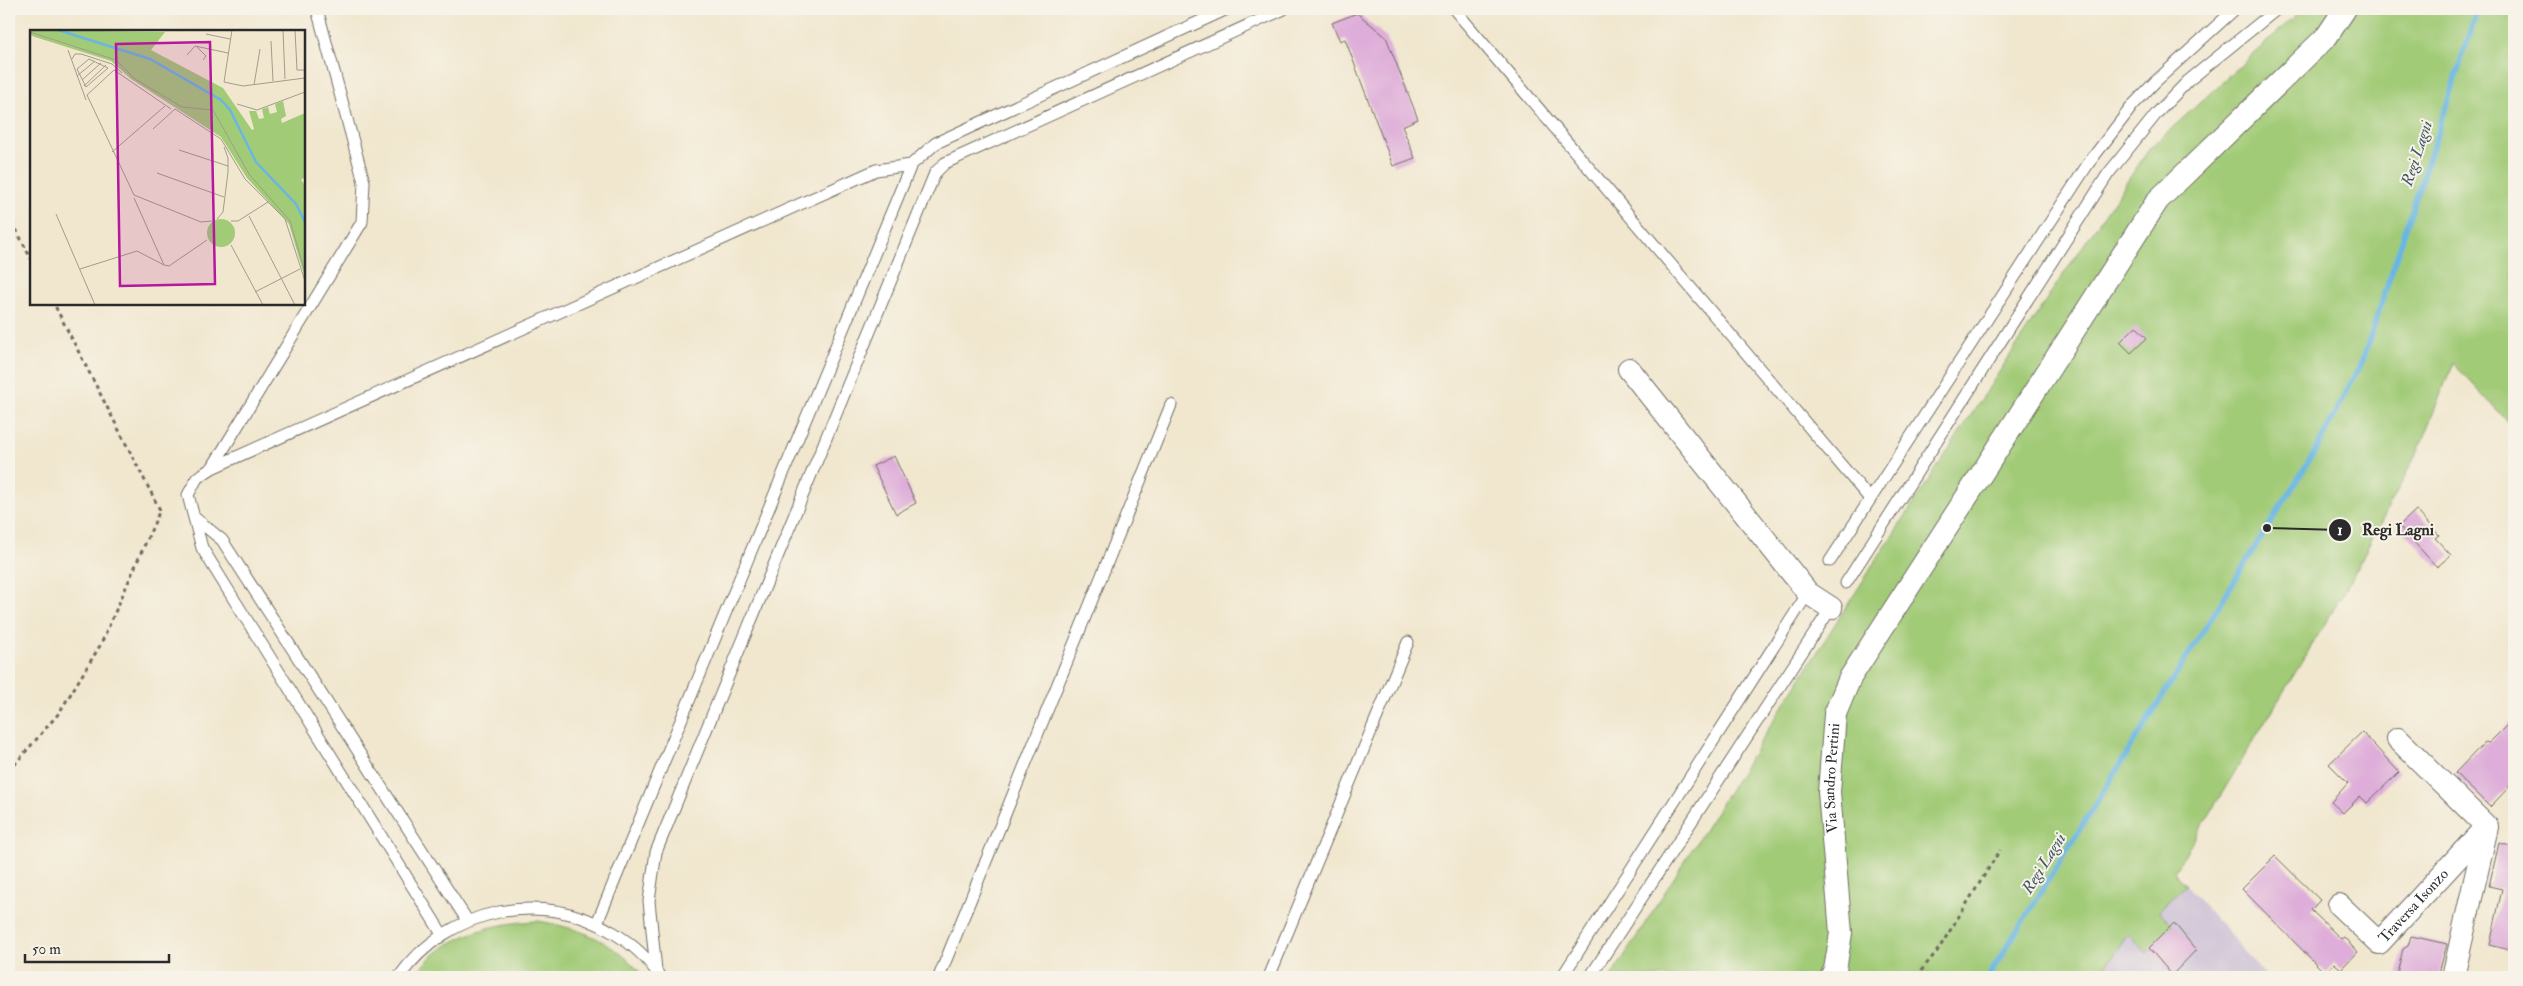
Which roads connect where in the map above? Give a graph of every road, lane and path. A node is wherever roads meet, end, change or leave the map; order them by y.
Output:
1 (317, 9) edge
2 (1227, 9) edge
3 (1284, 9) edge
4 (1454, 9) edge
5 (2235, 9) edge
6 (2277, 9) edge
7 (2345, 9) edge
8 (911, 165) junction
9 (9, 215) edge
10 (30, 256) edge
11 (55, 305) edge
12 (1628, 368) dead end
13 (1171, 405) dead end
14 (212, 468) junction
15 (1870, 499) junction
16 (195, 518) junction
17 (1830, 561) dead end
18 (1846, 583) dead end
19 (1808, 593) junction
20 (1832, 608) joint
21 (1408, 642) dead end
22 (2398, 738) dead end
23 (9, 771) edge
24 (2487, 827) junction
25 (2000, 850) dead end
26 (2338, 905) dead end
27 (467, 920) junction
28 (597, 922) junction
29 (442, 934) junction
30 (658, 974) edge
31 (399, 977) edge
32 (939, 977) edge
33 (1269, 977) edge
34 (1562, 977) edge
35 (1590, 977) edge
36 (1831, 977) edge
37 (1916, 977) edge
38 (2453, 977) edge

1 - 14 lane
2 - 8 lane
3 - 30 lane
4 - 15 lane
5 - 15 lane
6 - 18 lane
7 - 36 street, Via Sandro Pertini
8 - 14 lane
8 - 28 lane
9 - 10 path
11 - 23 path
12 - 19 street
13 - 32 lane
14 - 16 lane
15 - 17 lane
16 - 27 lane
16 - 29 lane
19 - 20 street
19 - 34 lane
20 - 35 lane
21 - 33 lane
22 - 24 street
24 - 26 street, Traversa Isonzo
24 - 38 street, Traversa Isonzo
25 - 37 path
27 - 28 lane
27 - 29 lane
28 - 30 lane
29 - 31 lane

